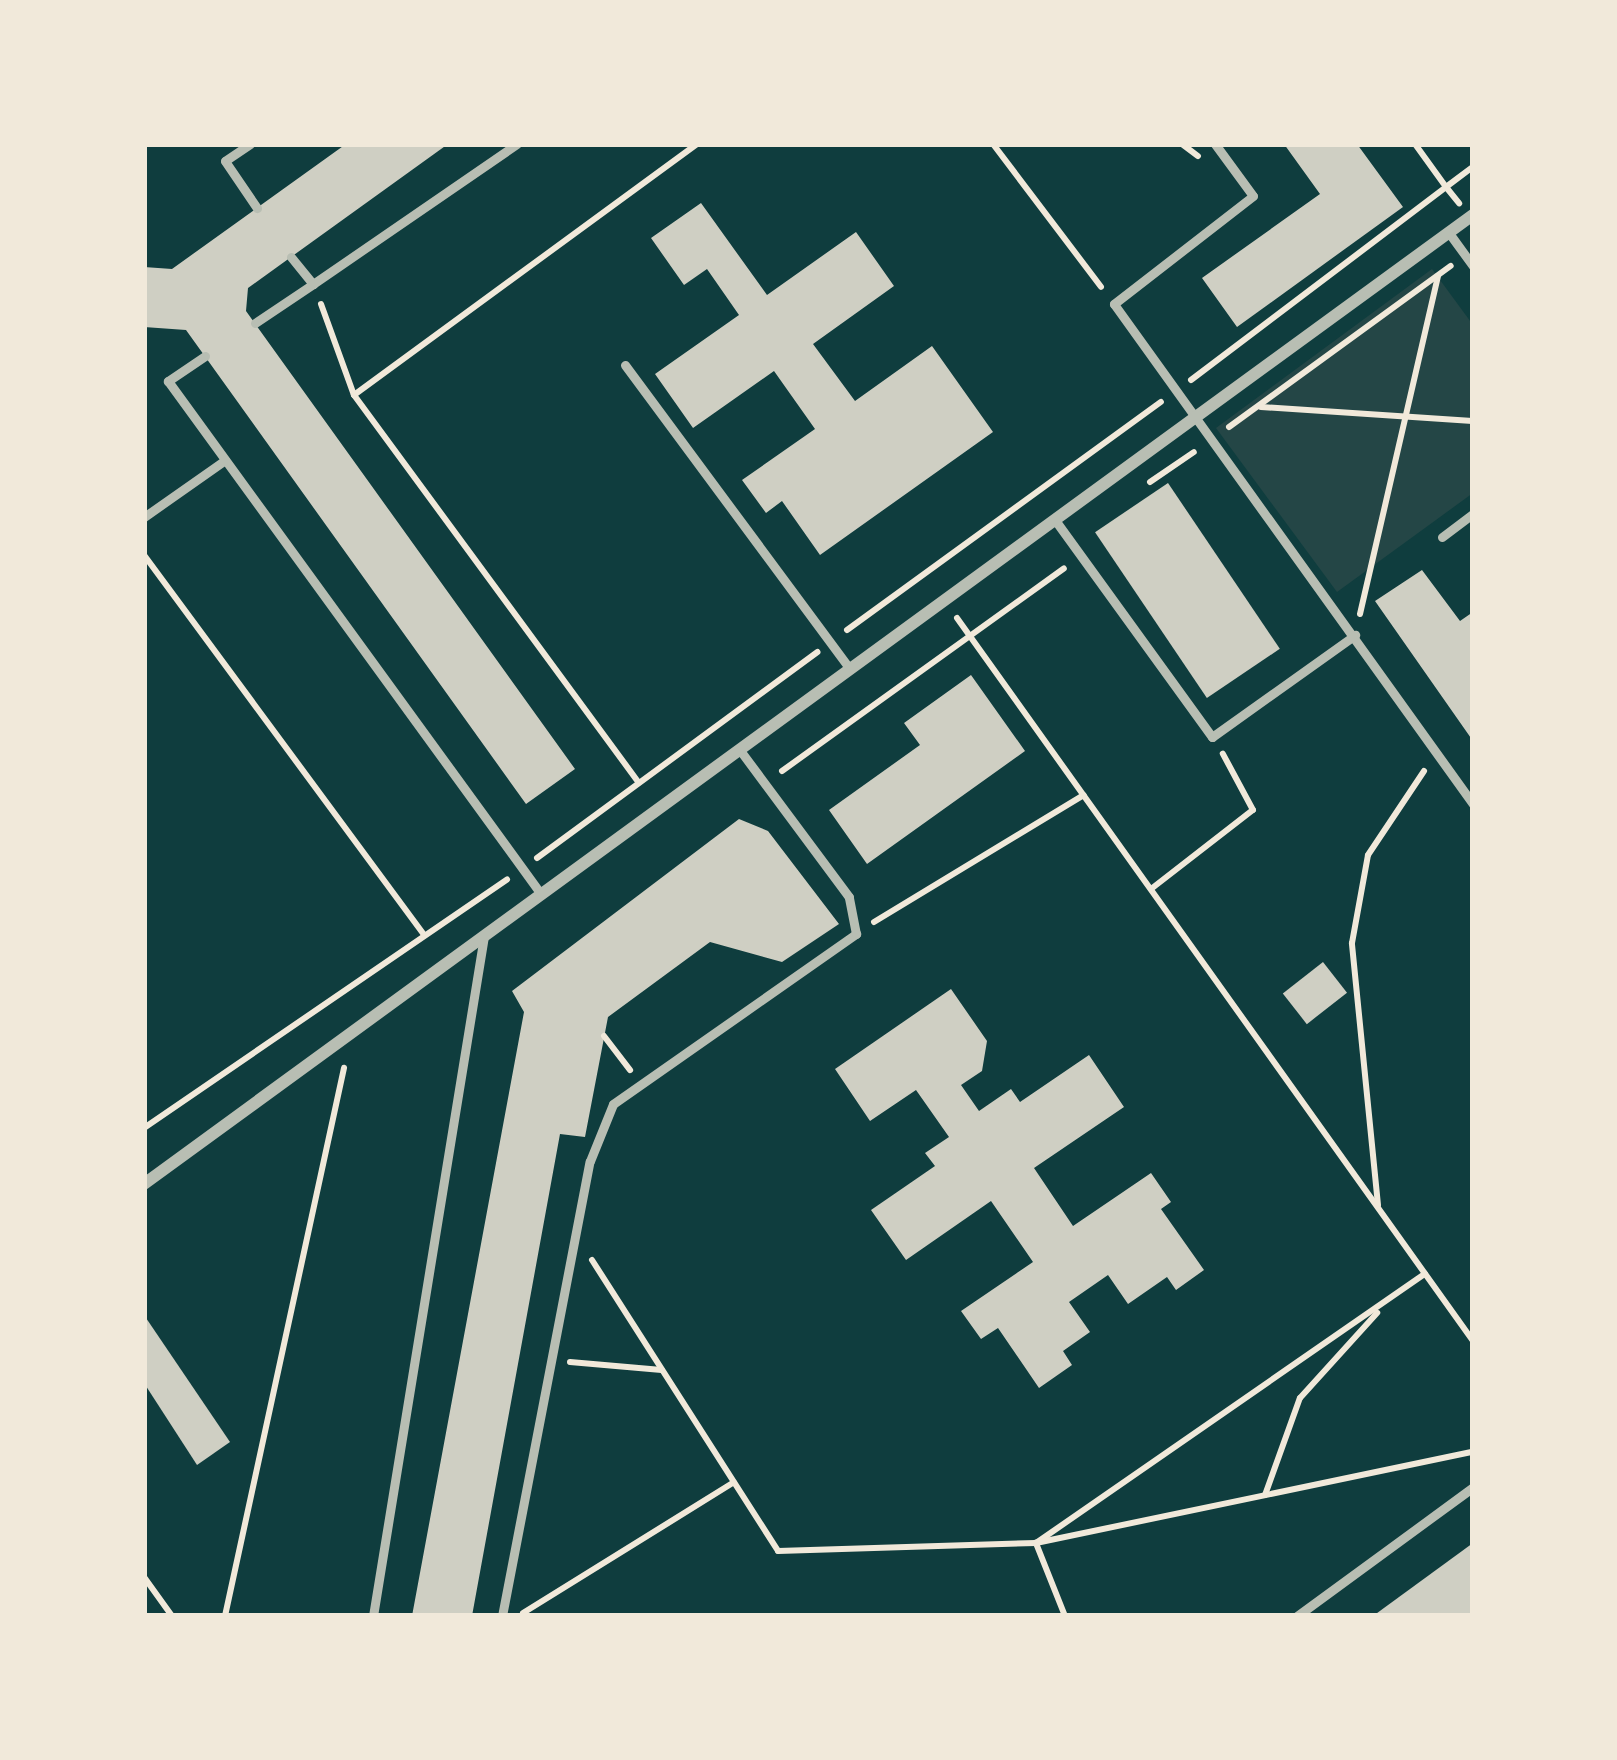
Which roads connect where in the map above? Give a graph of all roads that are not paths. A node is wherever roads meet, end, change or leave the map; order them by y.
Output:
1 (250, 144) edge
2 (517, 144) edge
3 (1215, 144) edge
4 (256, 208) dead end
5 (1473, 215) edge
6 (1449, 232) junction
7 (291, 257) dead end
8 (1473, 266) edge
9 (313, 284) junction
10 (254, 323) dead end
11 (205, 356) dead end
12 (625, 365) dead end
13 (1196, 417) junction
14 (225, 460) junction
15 (1473, 514) edge
16 (144, 518) edge
17 (1054, 520) junction
18 (1442, 537) dead end
19 (1355, 635) junction
20 (850, 669) junction
21 (740, 750) junction
22 (1473, 804) edge
23 (542, 894) junction
24 (484, 936) junction
25 (144, 1184) edge
26 (1473, 1487) edge
27 (373, 1616) edge
28 (502, 1616) edge
29 (1297, 1616) edge

1 - 4 lane
2 - 9 lane
3 - 13 lane
5 - 6 street
6 - 8 lane
6 - 13 street
7 - 9 lane
9 - 10 lane
11 - 14 lane
12 - 20 lane
13 - 17 street
13 - 19 lane
14 - 16 lane
14 - 23 lane
15 - 18 lane
17 - 19 lane
17 - 20 street
19 - 22 lane
20 - 21 street
21 - 23 street
21 - 28 lane
23 - 24 street
24 - 25 street
24 - 27 lane
26 - 29 lane

